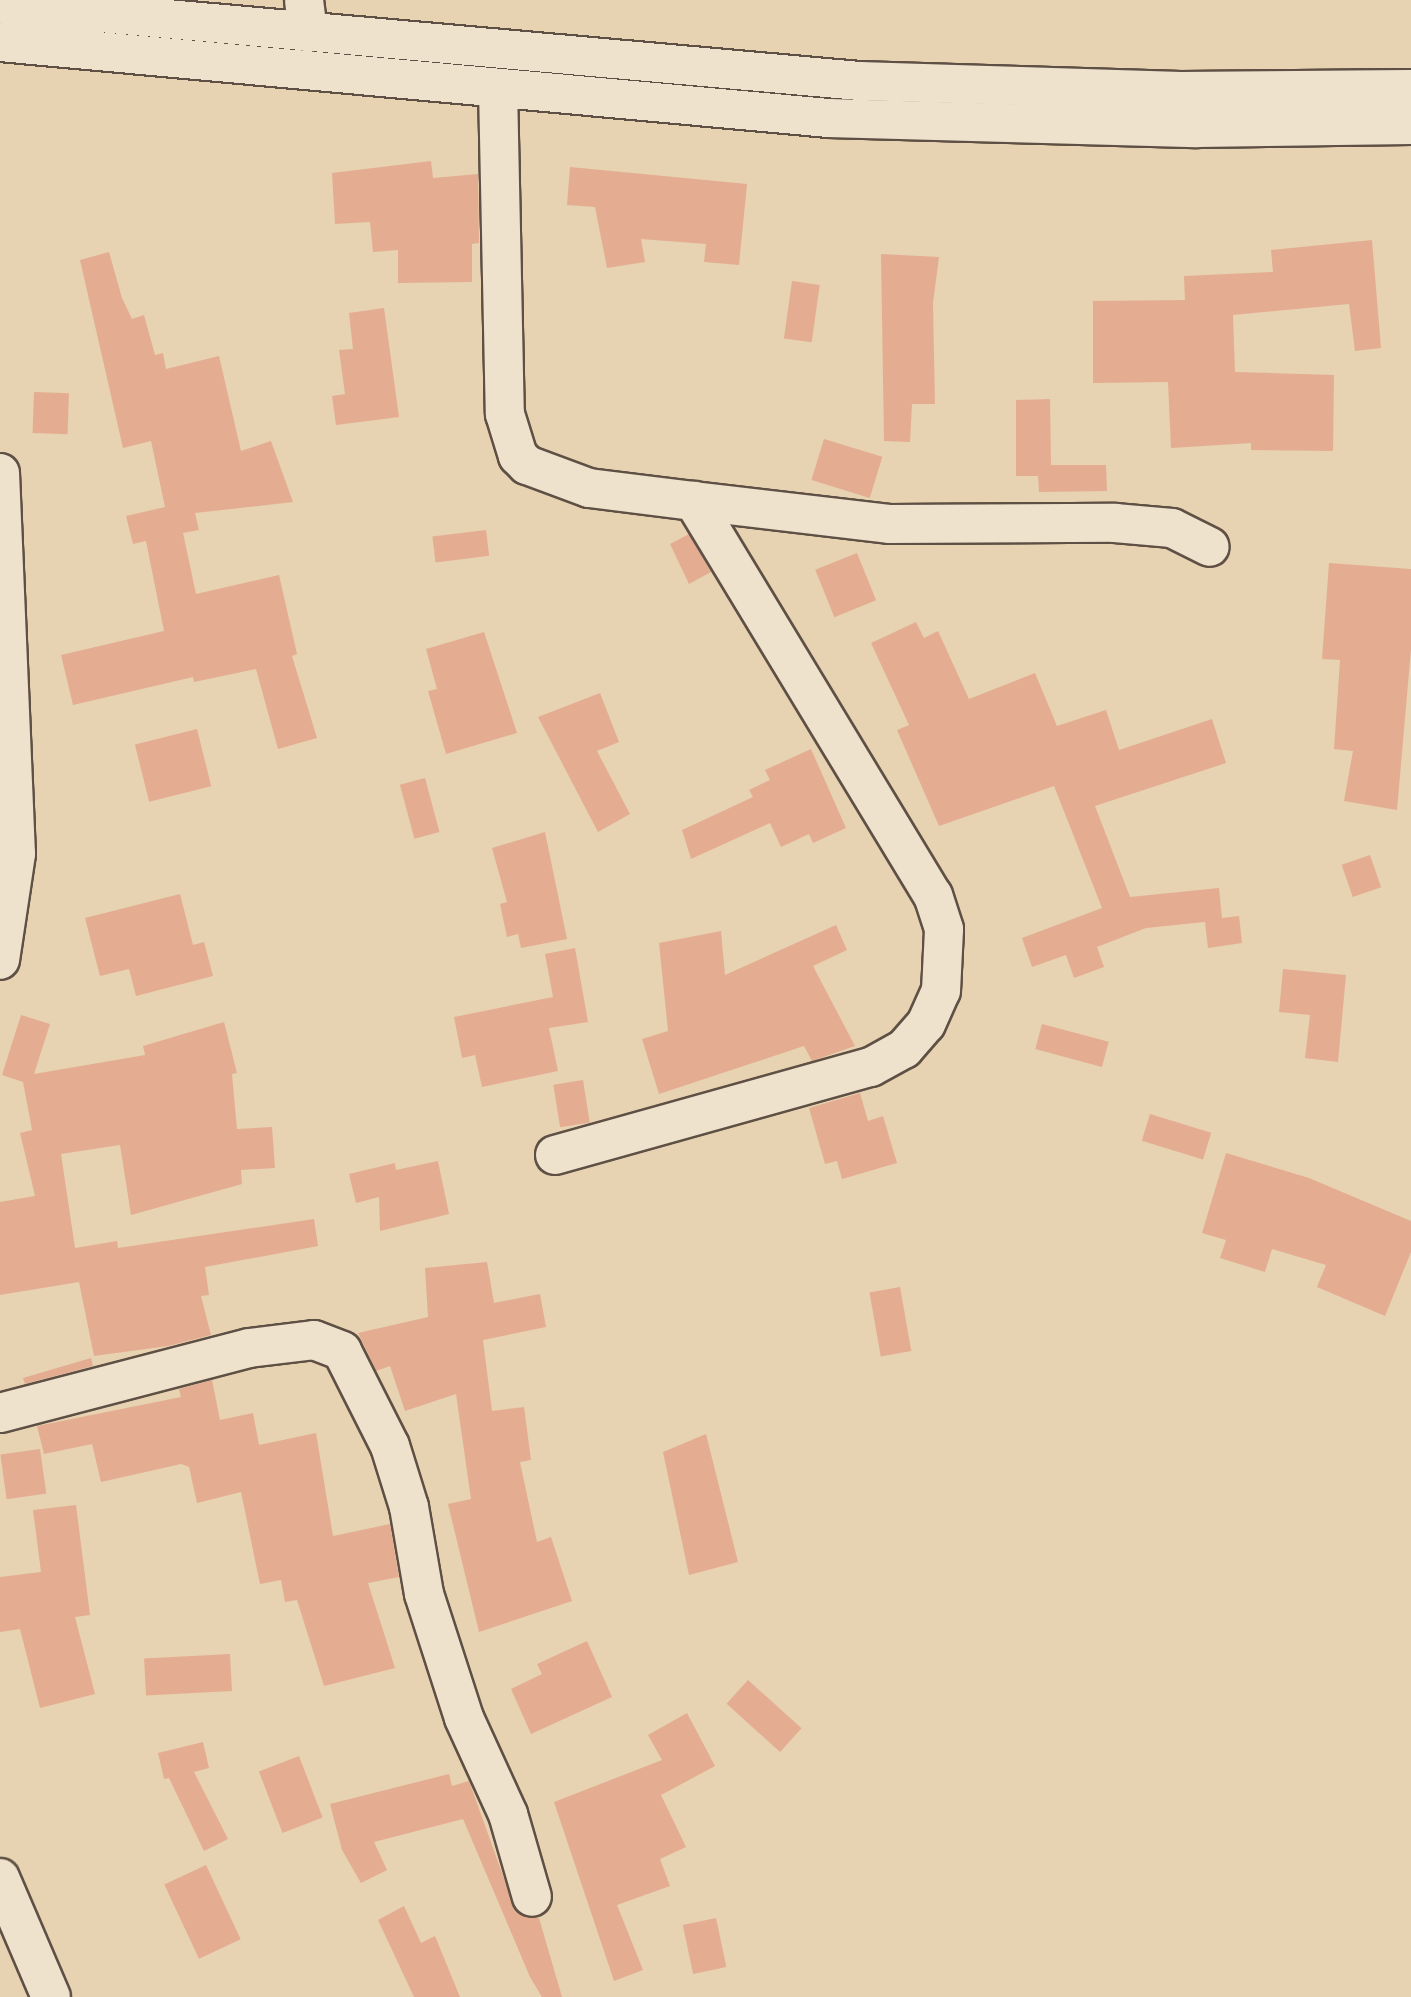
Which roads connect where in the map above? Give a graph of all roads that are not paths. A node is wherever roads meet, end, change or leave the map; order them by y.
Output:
1 (0, 4) edge
2 (306, 16) edge
3 (0, 42) edge
4 (498, 88) junction
5 (1411, 89) edge
6 (1411, 125) edge
7 (0, 473) edge
8 (694, 501) junction
9 (1210, 547) dead end
10 (0, 960) edge
11 (555, 1155) dead end
12 (0, 1413) edge
13 (0, 1878) edge
14 (532, 1897) dead end
15 (51, 1997) edge

1 - 2 street
2 - 5 street
3 - 4 street
4 - 6 street
4 - 8 street
7 - 10 street
8 - 9 street
8 - 11 street
12 - 14 street
13 - 15 street

